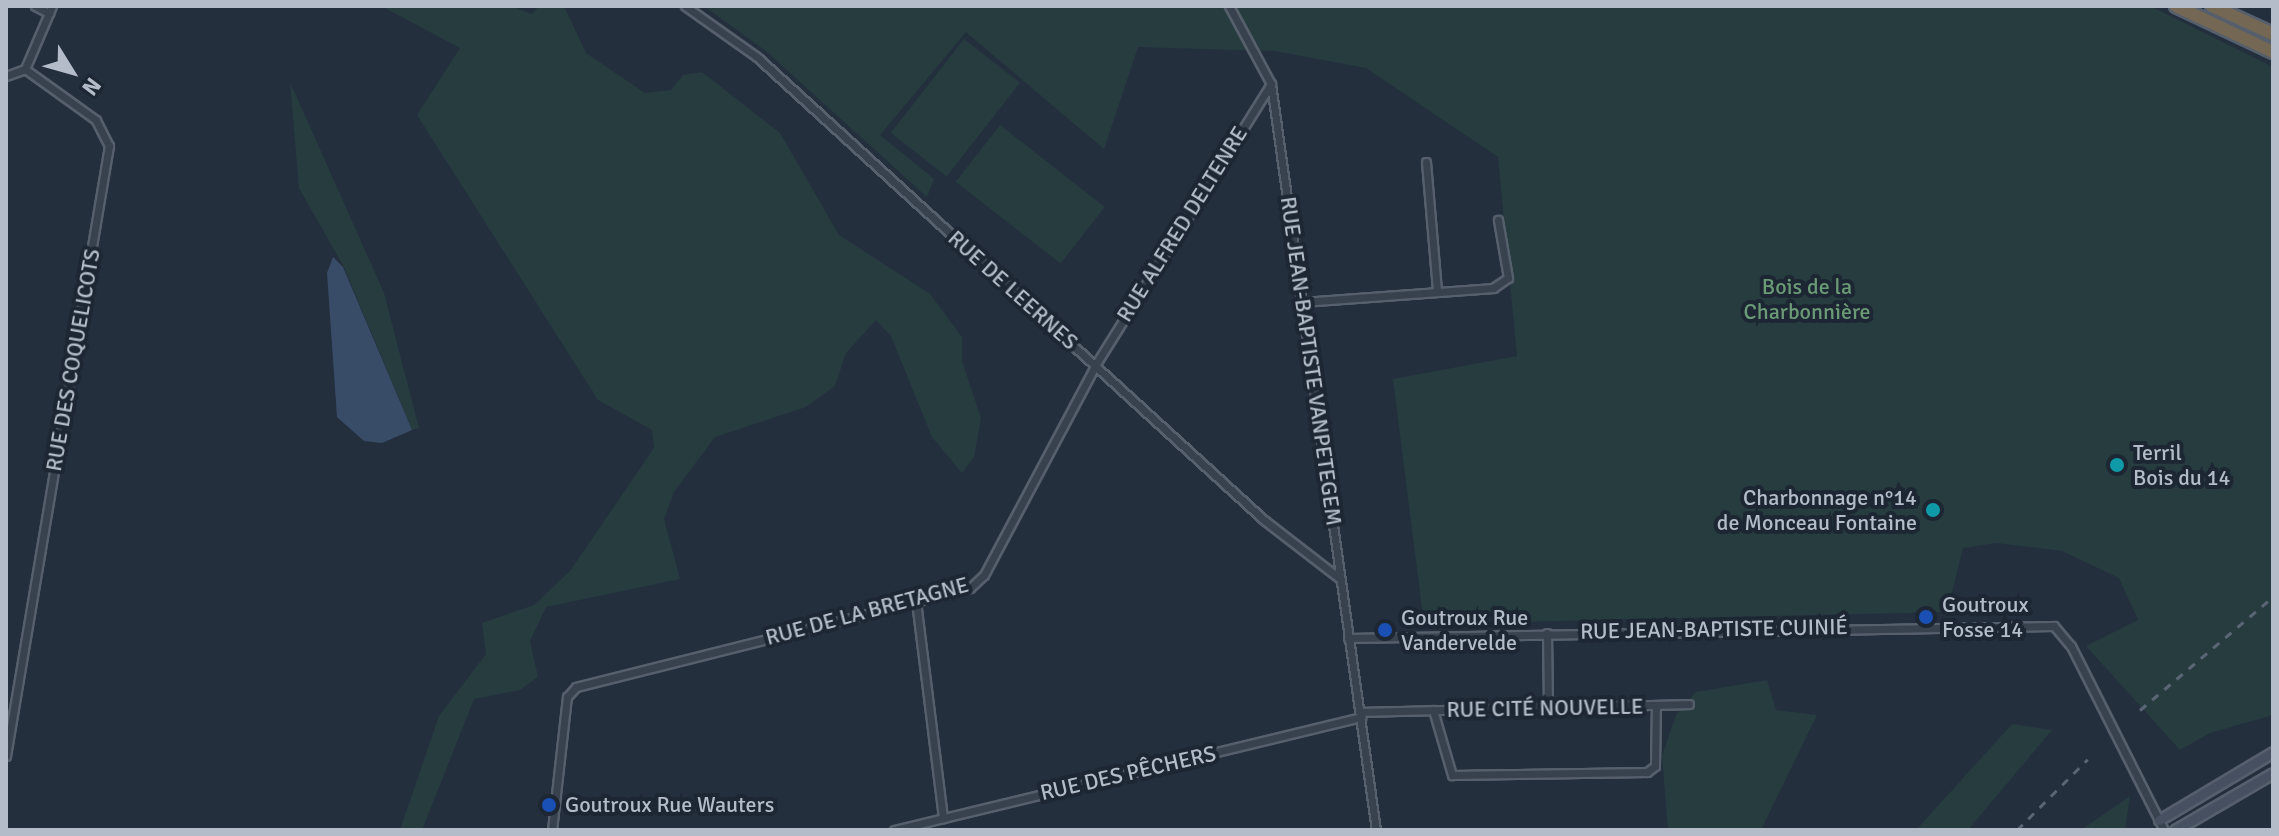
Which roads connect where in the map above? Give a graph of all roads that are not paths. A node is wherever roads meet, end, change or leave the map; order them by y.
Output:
1 (35, 6) edge
2 (685, 6) edge
3 (1229, 6) edge
4 (2176, 6) edge
5 (2212, 6) edge
6 (51, 9) edge
7 (2273, 34) edge
8 (2273, 52) edge
9 (25, 69) junction
10 (6, 76) edge
11 (1271, 84) junction
12 (1426, 162) dead end
13 (1498, 220) dead end
14 (1437, 291) junction
15 (1302, 302) junction
16 (1096, 364) junction
17 (1339, 578) junction
18 (916, 601) junction
19 (1547, 633) junction
20 (1348, 638) junction
21 (1689, 704) dead end
22 (1656, 705) junction
23 (1548, 708) junction
24 (1433, 710) junction
25 (1362, 714) junction
26 (2273, 752) edge
27 (6, 756) edge
28 (2273, 773) edge
29 (943, 818) junction
30 (2162, 825) edge
31 (552, 830) edge
32 (894, 830) edge
33 (1376, 830) edge
34 (2175, 830) edge

1 - 6 street
2 - 16 street, RUE DE LEERNES
3 - 11 street
4 - 8 highway
5 - 7 highway
6 - 9 street
9 - 10 street
9 - 27 street, RUE DES COQUELICOTS
11 - 15 street, RUE JEAN-BAPTISTE VANPETEGEM
11 - 16 street, RUE ALFRED DELTENRE
12 - 14 street
13 - 14 street
14 - 15 street
15 - 17 street, RUE JEAN-BAPTISTE VANPETEGEM
16 - 17 street, RUE DE LEERNES
16 - 18 street, RUE DE LA BRETAGNE
17 - 20 street, RUE JEAN-BAPTISTE VANPETEGEM
18 - 29 street
18 - 31 street, RUE DE LA BRETAGNE
19 - 20 street, RUE JEAN-BAPTISTE CUINIÉ
19 - 23 street
19 - 30 street, RUE JEAN-BAPTISTE CUINIÉ
20 - 25 street, RUE JEAN-BAPTISTE VANPETEGEM
21 - 22 street, RUE CITÉ NOUVELLE
22 - 23 street, RUE CITÉ NOUVELLE
22 - 24 street, RUE CITÉ NOUVELLE
23 - 24 street, RUE CITÉ NOUVELLE
24 - 25 street, RUE CITÉ NOUVELLE
25 - 29 street, RUE DES PÊCHERS
25 - 33 street, RUE JEAN-BAPTISTE VANPETEGEM
26 - 30 main road
28 - 34 main road
29 - 32 street, RUE DES PÊCHERS

